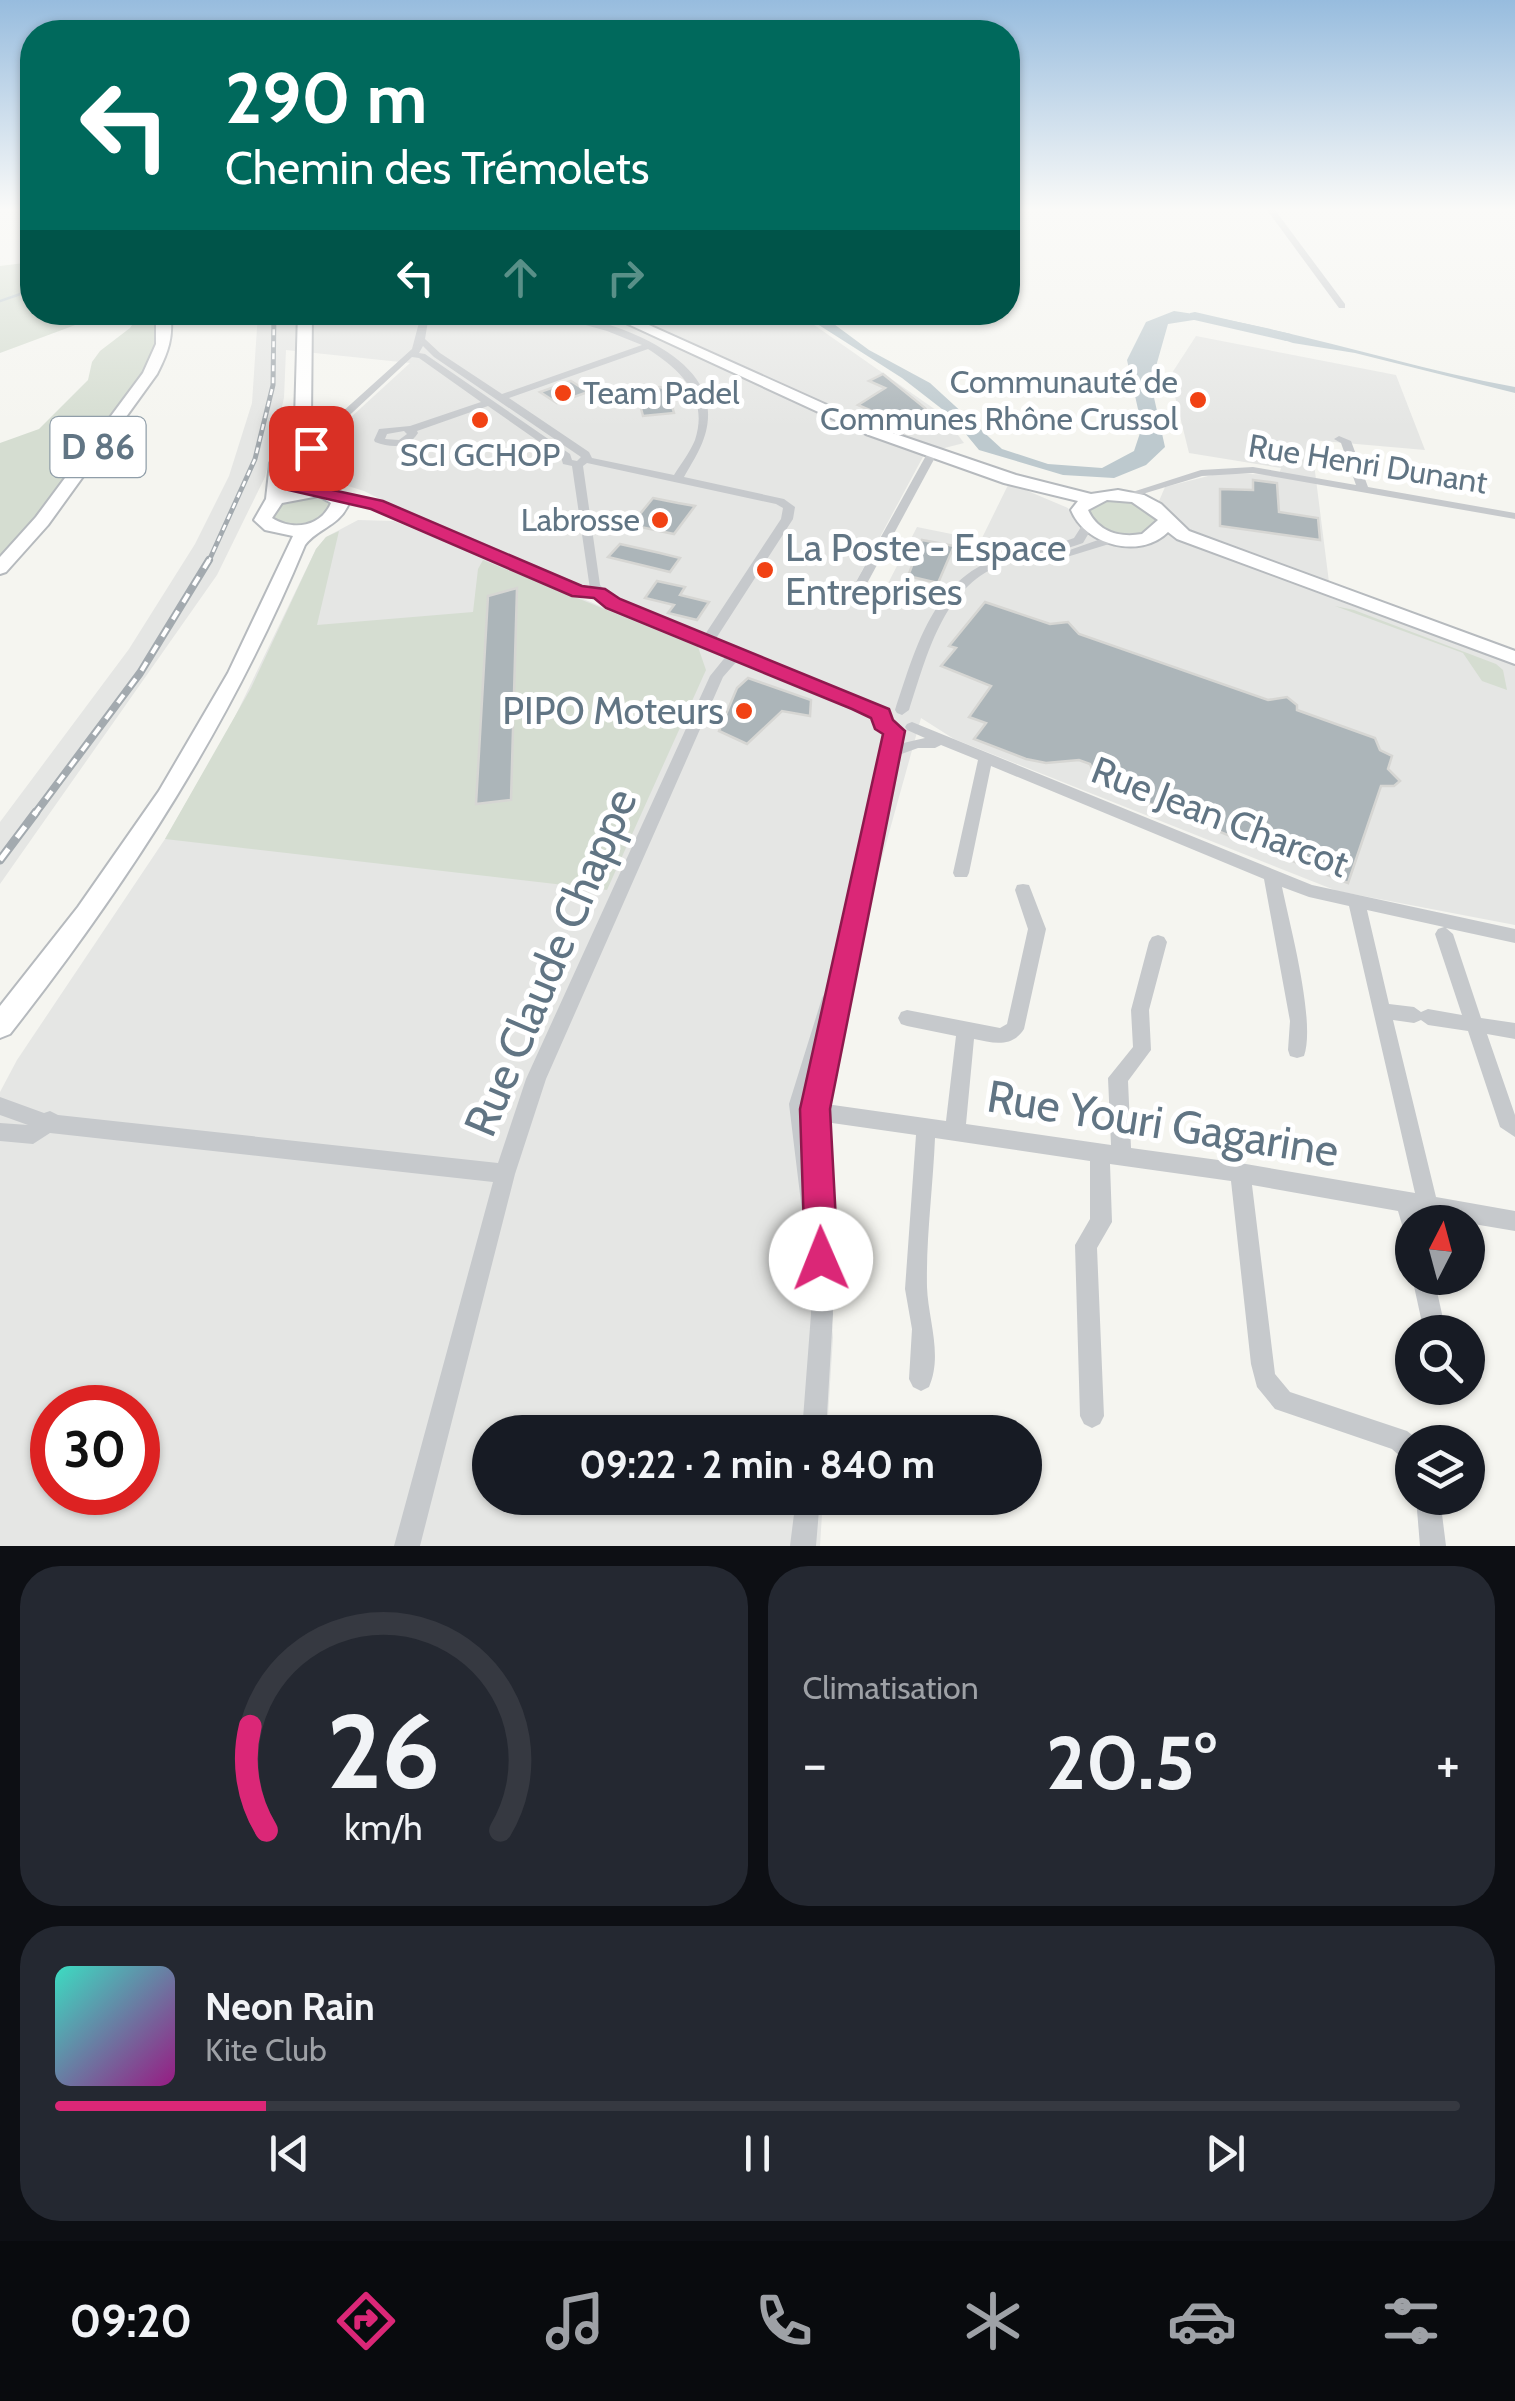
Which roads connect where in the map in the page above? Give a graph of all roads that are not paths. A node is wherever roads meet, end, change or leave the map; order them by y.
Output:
1 (1324, 282) edge
2 (1342, 306) dead end
3 (167, 325) edge
4 (296, 325) edge
5 (305, 325) edge
6 (424, 325) edge
7 (605, 325) edge
8 (636, 325) edge
9 (651, 345) junction
10 (423, 350) junction
11 (494, 401) junction
12 (410, 430) dead end
13 (1338, 439) dead end
14 (933, 452) junction
15 (577, 458) junction
16 (286, 476) junction
17 (678, 477) junction
18 (1364, 488) junction
19 (308, 491) junction
20 (274, 501) junction
21 (337, 507) junction
22 (1086, 512) junction
23 (1157, 514) junction
24 (1515, 516) edge
25 (308, 529) junction
26 (279, 530) junction
27 (1114, 538) junction
28 (0, 568) edge
29 (858, 589) dead end
30 (599, 593) junction
31 (951, 598) junction
32 (707, 642) junction
33 (736, 653) junction
34 (1515, 662) edge
35 (902, 710) junction
36 (882, 714) junction
37 (903, 729) junction
38 (943, 743) junction
39 (890, 753) junction
40 (985, 760) junction
41 (961, 873) dead end
42 (1272, 877) junction
43 (1024, 890) dead end
44 (1358, 904) junction
45 (1444, 934) dead end
46 (1515, 936) edge
47 (1158, 942) dead end
48 (0, 1003) edge
49 (1384, 1011) junction
50 (906, 1018) dead end
51 (1476, 1024) junction
52 (0, 1026) edge
53 (966, 1030) junction
54 (1515, 1031) edge
55 (1296, 1050) dead end
56 (0, 1106) edge
57 (807, 1109) junction
58 (46, 1122) junction
59 (926, 1127) junction
60 (1515, 1128) edge
61 (955, 1131) junction
62 (0, 1132) edge
63 (1110, 1154) junction
64 (1240, 1173) junction
65 (505, 1174) junction
66 (1417, 1204) junction
67 (1515, 1221) edge
68 (921, 1379) dead end
69 (816, 1415) edge
70 (1092, 1416) dead end
71 (1395, 1438) edge
72 (806, 1515) edge
73 (1430, 1515) edge
74 (407, 1546) edge
75 (803, 1546) edge
76 (1434, 1546) edge

1 - 2 street
3 - 28 main road, D 86
4 - 20 main road
5 - 16 main road
6 - 10 street
7 - 9 street
8 - 14 main road
9 - 11 street
9 - 17 street
10 - 11 street
10 - 16 street
11 - 12 street
11 - 15 street
13 - 18 street
14 - 22 main road
14 - 29 street
15 - 17 street
15 - 30 street
16 - 19 main road
17 - 32 street
18 - 23 street, Rue Henri Dunant
18 - 24 street, Rue Henri Dunant
19 - 20 main road
19 - 21 main road
20 - 26 main road
21 - 25 main road
21 - 30 street
22 - 23 main road
22 - 27 main road
22 - 31 street
23 - 27 main road
23 - 34 main road
25 - 26 main road
25 - 52 main road
26 - 48 main road
27 - 31 street
30 - 32 street
31 - 35 street
32 - 33 street
33 - 36 street
33 - 65 street, Rue Claude Chappe
35 - 36 street
35 - 37 street
36 - 37 street
37 - 38 street, Rue Jean Charcot
37 - 39 street
38 - 39 street
38 - 40 street, Rue Jean Charcot
39 - 57 street
40 - 41 street
40 - 42 street, Rue Jean Charcot
42 - 44 street, Rue Jean Charcot
42 - 55 street
43 - 53 street
44 - 46 street, Rue Jean Charcot
44 - 49 street
45 - 51 street
47 - 63 street
49 - 51 street
49 - 66 street
50 - 53 street
51 - 54 street
51 - 60 street
53 - 61 street
56 - 58 street
57 - 59 street, Rue Youri Gagarine
57 - 69 street
58 - 62 street
58 - 65 street
59 - 61 street, Rue Youri Gagarine
59 - 68 street
61 - 63 street, Rue Youri Gagarine
63 - 64 street, Rue Youri Gagarine
63 - 70 street
64 - 66 street, Rue Youri Gagarine
64 - 71 street
65 - 74 street, Rue Claude Chappe
66 - 67 street, Rue Youri Gagarine
72 - 75 street
73 - 76 street

